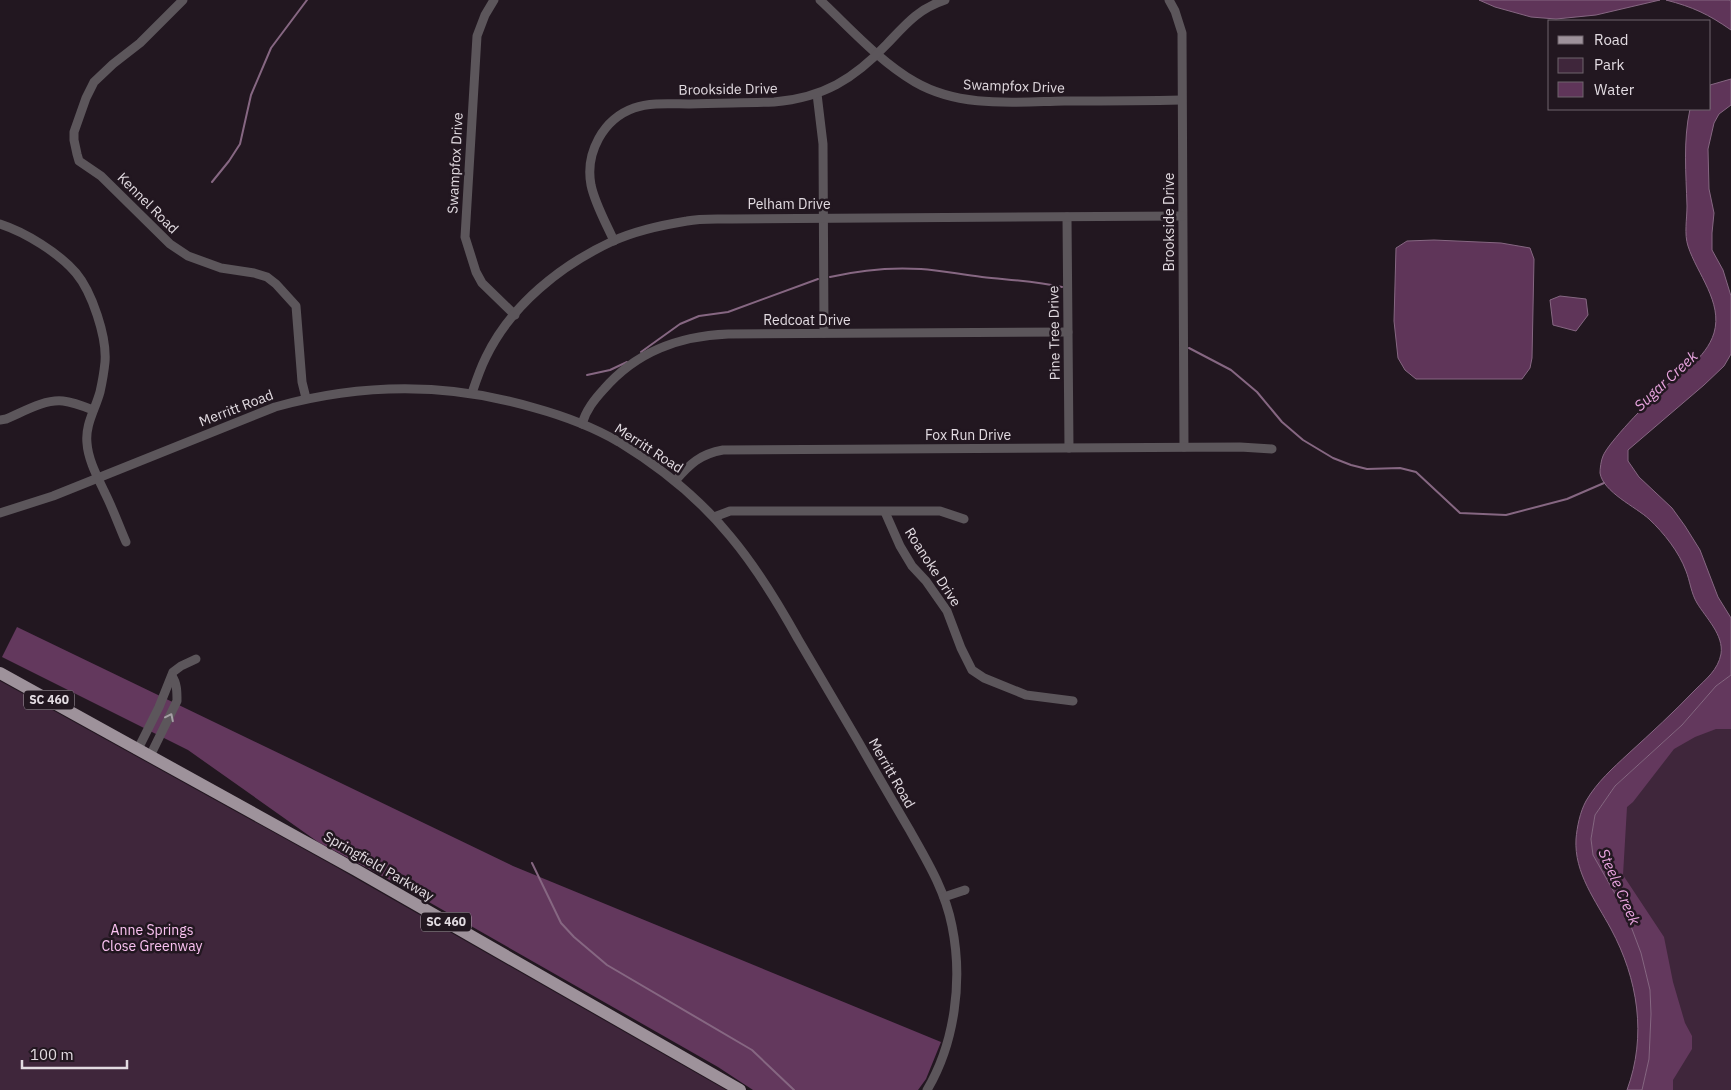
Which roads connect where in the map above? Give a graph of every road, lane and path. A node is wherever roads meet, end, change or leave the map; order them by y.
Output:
1 (183, 0) edge
2 (494, 0) edge
3 (820, 0) edge
4 (945, 0) edge
5 (1169, 0) edge
6 (878, 53) junction
7 (818, 94) junction
8 (1181, 100) junction
9 (1182, 216) junction
10 (1067, 217) junction
11 (824, 218) junction
12 (0, 224) edge
13 (614, 241) junction
14 (515, 315) junction
15 (1068, 332) junction
16 (824, 333) junction
17 (472, 393) junction
18 (306, 398) junction
19 (93, 410) junction
20 (0, 420) edge
21 (582, 424) junction
22 (1184, 447) junction
23 (1069, 448) junction
24 (1272, 449) dead end
25 (98, 478) junction
26 (675, 480) junction
27 (885, 512) junction
28 (0, 513) edge
29 (714, 517) junction
30 (964, 519) dead end
31 (126, 542) dead end
32 (196, 659) dead end
33 (0, 672) edge
34 (172, 676) junction
35 (1072, 701) dead end
36 (138, 749) junction
37 (150, 756) junction
38 (965, 890) dead end
39 (944, 897) junction
40 (740, 1090) edge
41 (927, 1090) edge

1 - 18 street, Kennel Road
2 - 14 street, Swampfox Drive
3 - 6 street, Swampfox Drive
4 - 6 street, Brookside Drive
5 - 8 street, Brookside Drive
6 - 7 street, Brookside Drive
6 - 8 street, Swampfox Drive
7 - 11 street
7 - 13 street, Brookside Drive
8 - 9 street, Brookside Drive
9 - 10 street, Pelham Drive
9 - 22 street, Brookside Drive
10 - 11 street, Pelham Drive
10 - 15 street, Pine Tree Drive
11 - 13 street, Pelham Drive
11 - 16 street
12 - 19 street
13 - 14 street, Pelham Drive
14 - 17 street, Pelham Drive
15 - 16 street, Redcoat Drive
15 - 23 street, Pine Tree Drive
16 - 21 street, Redcoat Drive
17 - 18 street, Merritt Road
17 - 21 street, Merritt Road
18 - 25 street, Merritt Road
19 - 20 street
19 - 25 street
21 - 26 street, Merritt Road
22 - 23 street, Fox Run Drive
22 - 24 street, Fox Run Drive
23 - 26 street, Fox Run Drive
25 - 28 street, Merritt Road
25 - 31 street
26 - 29 street, Merritt Road
27 - 29 street
27 - 30 street
27 - 35 street, Roanoke Drive
29 - 39 street, Merritt Road
32 - 34 street
33 - 36 main road, Springfield Parkway / SC 460
34 - 36 street
37 -> 34 street
36 - 37 main road, Springfield Parkway / SC 460
37 - 40 main road, Springfield Parkway / SC 460
38 - 39 street
39 - 41 street, Merritt Road

